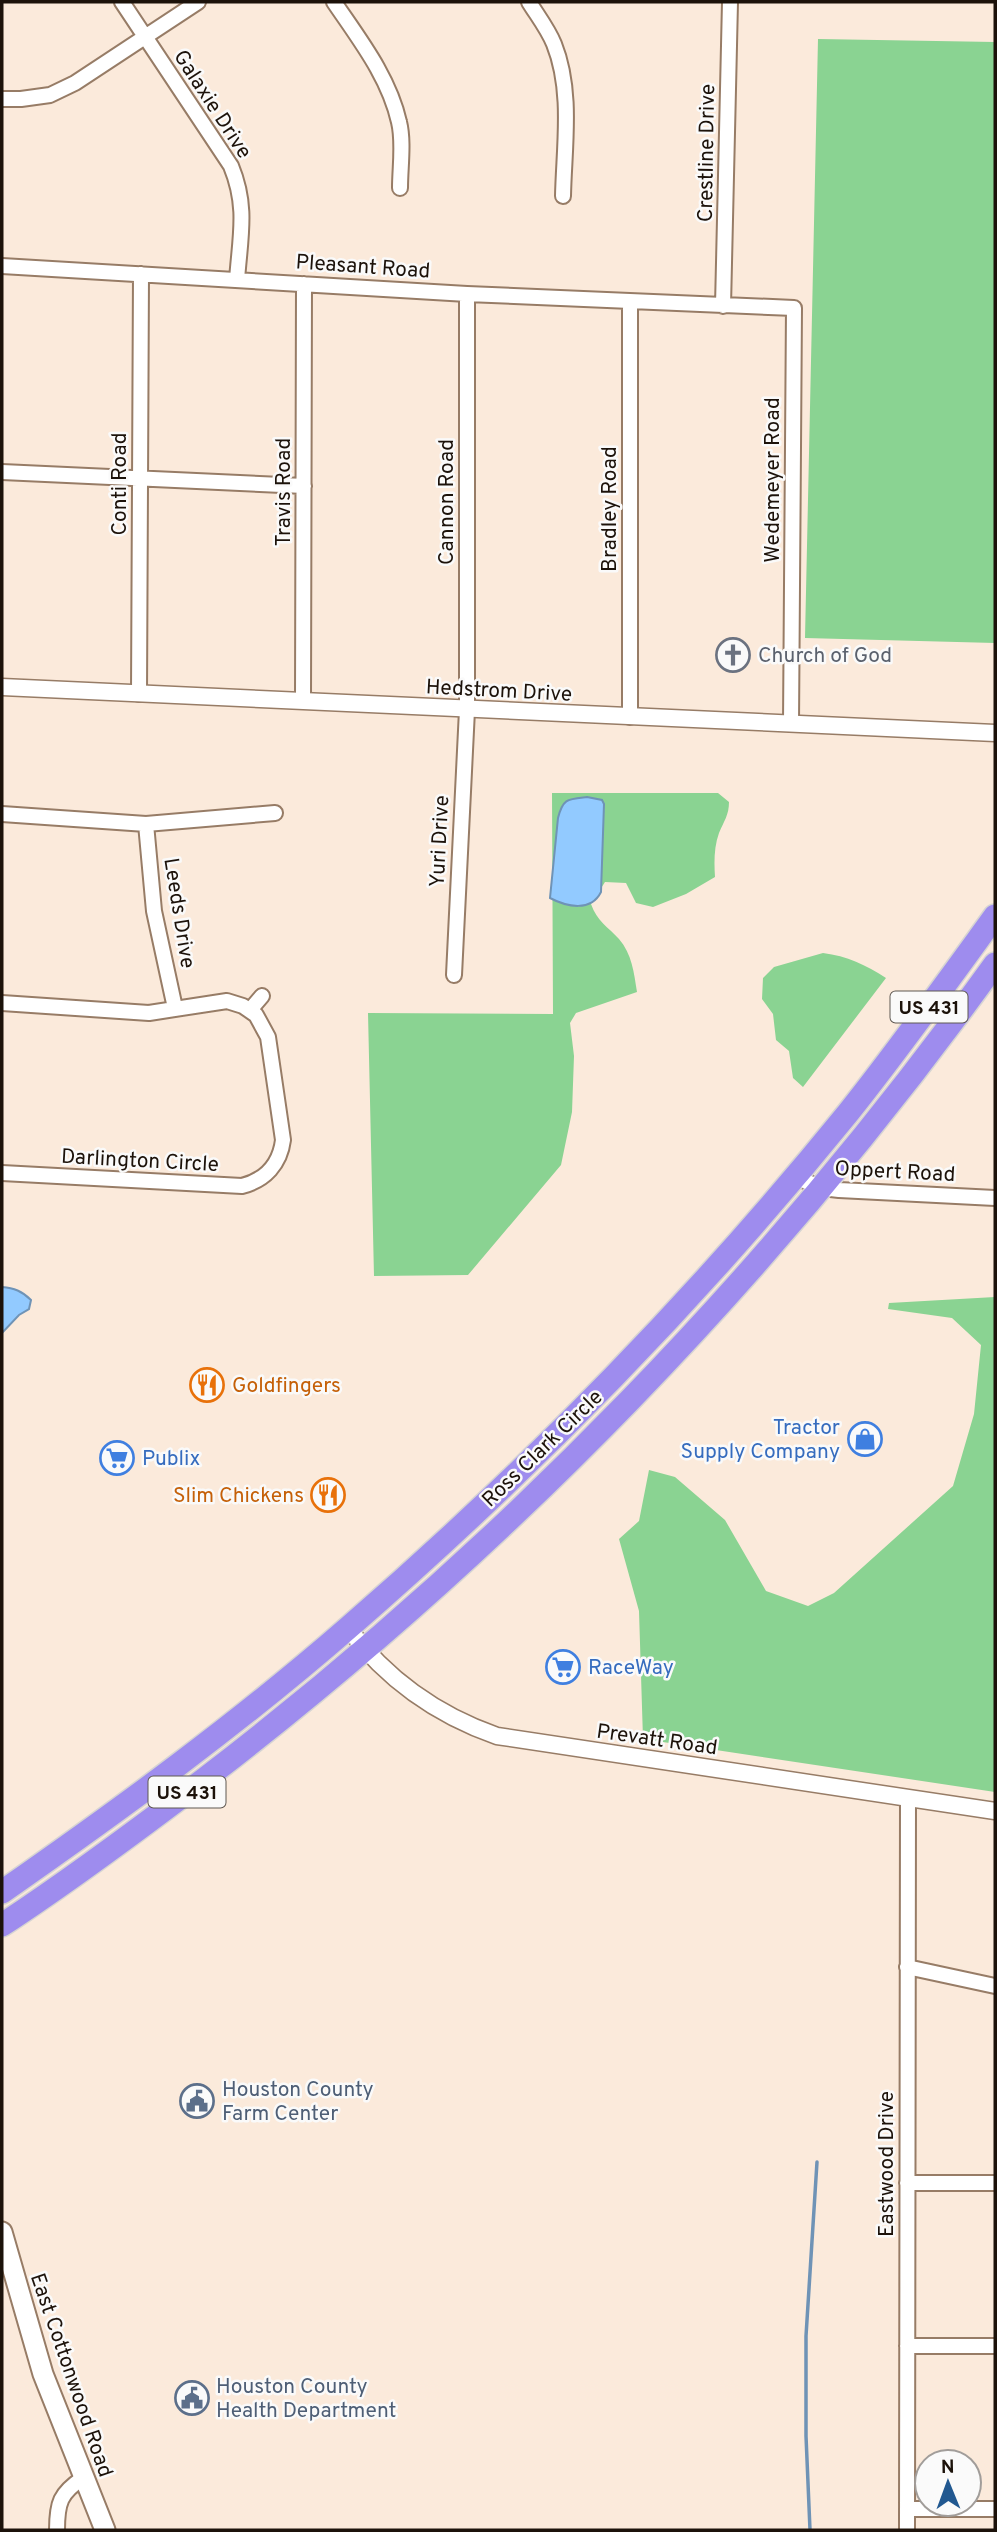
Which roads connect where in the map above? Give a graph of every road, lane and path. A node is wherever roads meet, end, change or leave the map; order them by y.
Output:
1 (122, 2) edge
2 (198, 2) edge
3 (334, 2) edge
4 (529, 2) edge
5 (730, 2) edge
6 (145, 37) junction
7 (2, 99) edge
8 (400, 188) dead end
9 (563, 196) dead end
10 (2, 266) edge
11 (141, 274) junction
12 (237, 280) junction
13 (304, 284) junction
14 (467, 293) junction
15 (630, 302) junction
16 (723, 306) junction
17 (2, 472) edge
18 (140, 479) junction
19 (304, 486) junction
20 (2, 687) edge
21 (139, 694) junction
22 (303, 701) junction
23 (467, 710) junction
24 (630, 717) junction
25 (791, 724) junction
26 (995, 733) edge
27 (275, 813) dead end
28 (2, 814) edge
29 (146, 824) junction
30 (995, 916) edge
31 (995, 964) edge
32 (454, 975) dead end
33 (261, 996) dead end
34 (2, 1003) edge
35 (175, 1009) junction
36 (250, 1010) junction
37 (2, 1173) edge
38 (795, 1177) junction
39 (822, 1188) junction
40 (995, 1198) edge
41 (603, 1389) junction
42 (624, 1406) junction
43 (348, 1628) junction
44 (365, 1650) junction
45 (232, 1723) junction
46 (236, 1755) junction
47 (908, 1798) junction
48 (995, 1811) edge
49 (2, 1892) edge
50 (2, 1925) edge
51 (908, 1967) junction
52 (995, 1986) edge
53 (907, 2183) junction
54 (995, 2183) edge
55 (2, 2232) edge
56 (907, 2346) junction
57 (995, 2346) edge
58 (83, 2478) junction
59 (907, 2509) junction
60 (995, 2509) edge
61 (57, 2530) edge
62 (105, 2530) edge
63 (907, 2530) edge

1 - 6 street, Galaxie Drive
2 - 6 street
3 - 8 street
4 - 9 street
5 - 16 street, Crestline Drive
6 - 7 street
6 - 12 street, Galaxie Drive
10 - 11 street, Pleasant Road
11 - 12 street, Pleasant Road
11 - 18 street, Conti Road
12 - 13 street, Pleasant Road
13 - 14 street, Pleasant Road
13 - 19 street, Travis Road
14 - 15 street, Pleasant Road
14 - 23 street, Cannon Road
15 - 16 street, Pleasant Road
15 - 24 street, Bradley Road
16 - 25 street, Wedemeyer Road
17 - 18 street
18 - 19 street
18 - 21 street, Conti Road
19 - 22 street, Travis Road
20 - 21 street, Hedstrom Drive
21 - 22 street, Hedstrom Drive
22 - 23 street, Hedstrom Drive
23 - 24 street, Hedstrom Drive
23 - 32 street, Yuri Drive
24 - 25 street, Hedstrom Drive
25 - 26 street, Hedstrom Drive
27 - 29 street
28 - 29 street
29 - 35 street, Leeds Drive
30 - 38 highway, Ross Clark Circle / US 431
31 - 39 highway, Ross Clark Circle / US 431
33 - 36 street
34 - 35 street
35 - 36 street
36 - 37 street, Darlington Circle
38 - 39 street, Oppert Road
38 - 41 highway, Ross Clark Circle / US 431
39 - 40 street, Oppert Road
39 - 42 highway, Ross Clark Circle / US 431
41 - 42 highway
41 - 43 highway, Ross Clark Circle / US 431
42 - 44 highway, Ross Clark Circle / US 431
43 - 44 street, Prevatt Road
43 - 45 highway, Ross Clark Circle / US 431
44 - 46 highway, Ross Clark Circle / US 431
44 - 47 street, Prevatt Road
45 - 46 highway
45 - 49 highway, Ross Clark Circle / US 431
46 - 50 highway, Ross Clark Circle / US 431
47 - 48 street, Prevatt Road
47 - 51 street, Eastwood Drive
51 - 52 street
51 - 53 street, Eastwood Drive
53 - 54 street
53 - 56 street, Eastwood Drive
55 - 58 main road, East Cottonwood Road
56 - 57 street
56 - 59 street, Eastwood Drive
58 - 61 street
58 - 62 main road, East Cottonwood Road
59 - 60 street
59 - 63 street, Eastwood Drive

